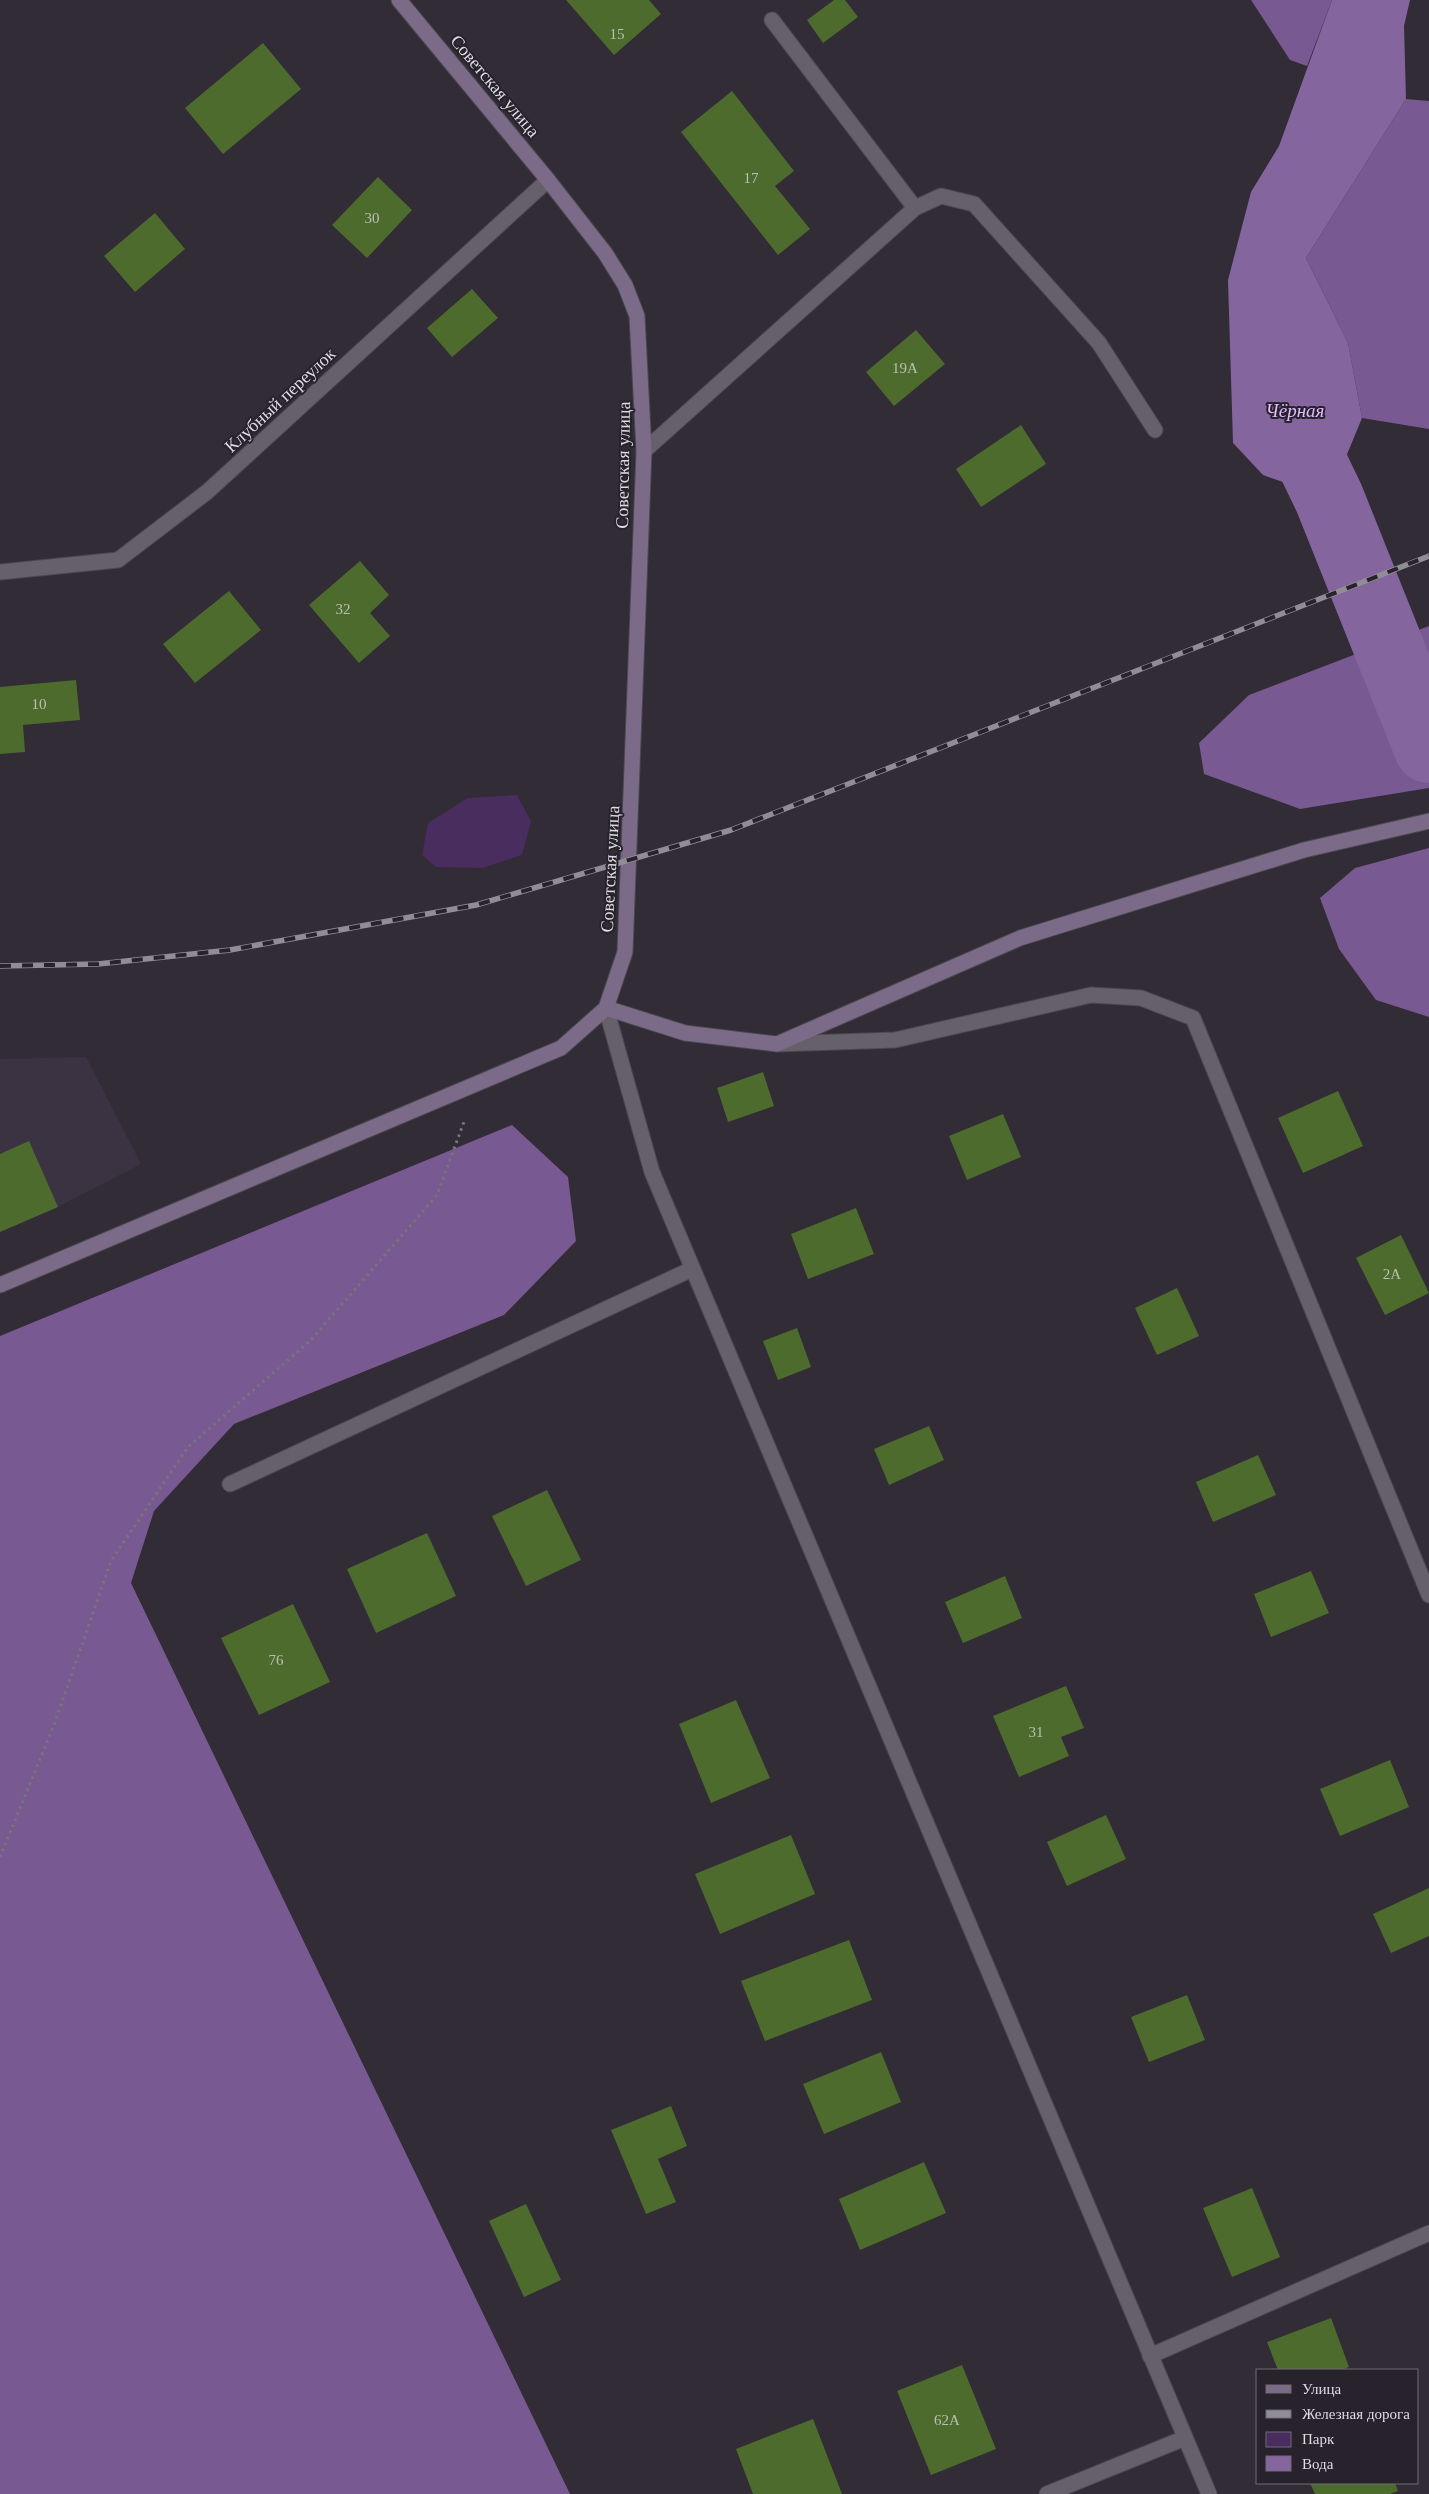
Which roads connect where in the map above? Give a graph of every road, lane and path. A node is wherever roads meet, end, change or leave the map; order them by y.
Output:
1 (399, 0) edge
2 (772, 20) dead end
3 (548, 180) junction
4 (915, 208) junction
5 (1155, 430) dead end
6 (644, 451) junction
7 (0, 572) edge
8 (1429, 821) edge
9 (606, 1008) junction
10 (777, 1044) junction
11 (692, 1269) junction
12 (0, 1285) edge
13 (230, 1484) dead end
14 (1429, 1595) edge
15 (1429, 2233) edge
16 (1150, 2356) junction
17 (1185, 2438) junction
18 (1047, 2494) edge
19 (1209, 2494) edge

1 - 3 street, Советская улица
2 - 4 street
3 - 6 street, Советская улица
3 - 7 street, Клубный переулок
4 - 5 street
4 - 6 street
6 - 9 street, Советская улица
8 - 10 street
9 - 10 street
9 - 11 street
9 - 12 street
10 - 14 street
11 - 13 street
11 - 16 street
15 - 16 street
16 - 17 street
17 - 18 street
17 - 19 street

